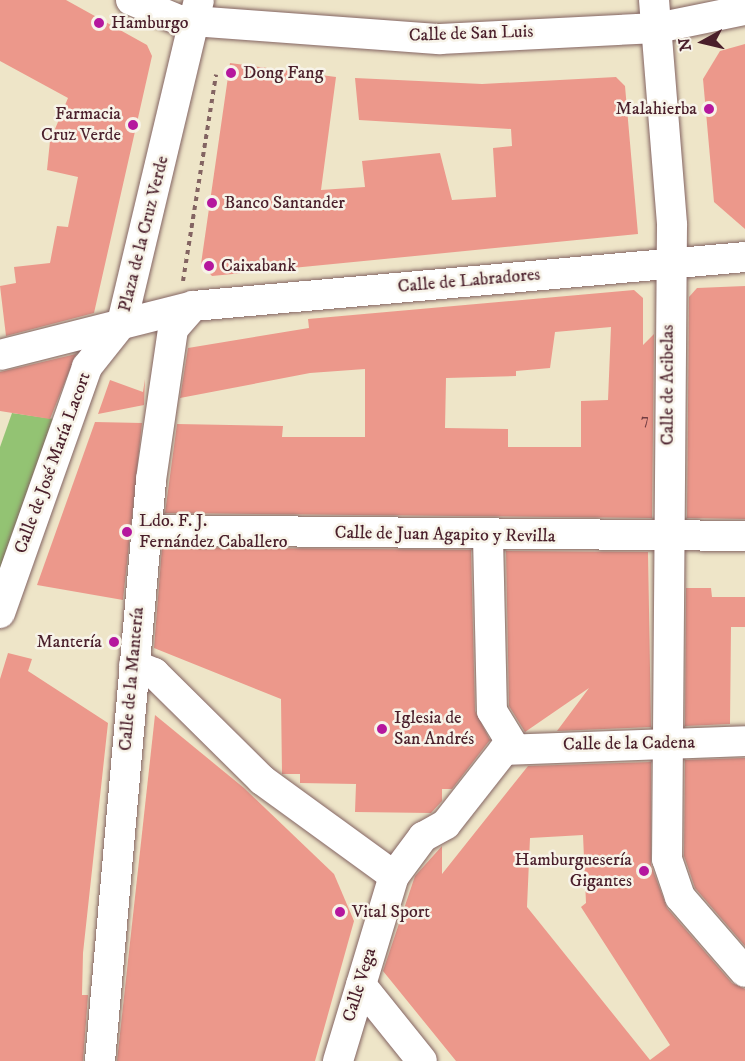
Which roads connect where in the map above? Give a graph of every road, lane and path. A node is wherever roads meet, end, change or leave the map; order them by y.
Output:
1 (131, 0) edge
2 (197, 10) edge
3 (745, 10) edge
4 (642, 14) edge
5 (216, 75) dead end
6 (745, 257) edge
7 (669, 264) junction
8 (193, 306) junction
9 (122, 323) junction
10 (0, 355) edge
11 (146, 530) junction
12 (745, 536) edge
13 (488, 537) junction
14 (667, 537) junction
15 (0, 613) edge
16 (134, 666) junction
17 (745, 741) edge
18 (667, 743) junction
19 (514, 747) junction
20 (394, 876) junction
21 (745, 972) edge
22 (361, 985) junction
23 (100, 1061) edge
24 (338, 1061) edge
25 (422, 1061) edge

1 - 2 street, Calle de San Luis
2 - 4 street, Calle de San Luis
2 - 9 street, Plaza de la Cruz Verde
3 - 4 street, Calle de San Luis
4 - 7 street, Calle de Acibelas
5 - 8 path
6 - 7 street, Calle de Labradores
7 - 8 street, Calle de Labradores
7 - 14 street, Calle de Acibelas
8 - 9 street, Plaza de la Cruz Verde
8 - 11 street, Calle de la Mantería
9 - 10 street
9 - 15 street, Calle de José María Lacort
11 - 13 street, Calle de Juan Agapito y Revilla
11 - 16 street, Calle de la Mantería
12 - 14 street, Calle de Juan Agapito y Revilla
13 - 14 street, Calle de Juan Agapito y Revilla
13 - 19 street
14 - 18 street, Calle de Acibelas
16 - 20 street
16 - 23 street, Calle de la Mantería
17 - 18 street, Calle de la Cadena
18 - 19 street, Calle de la Cadena
18 - 21 street, Calle de Acibelas
19 - 20 street, Calle Vega
20 - 22 street, Calle Vega
22 - 24 street, Calle Vega
22 - 25 street

